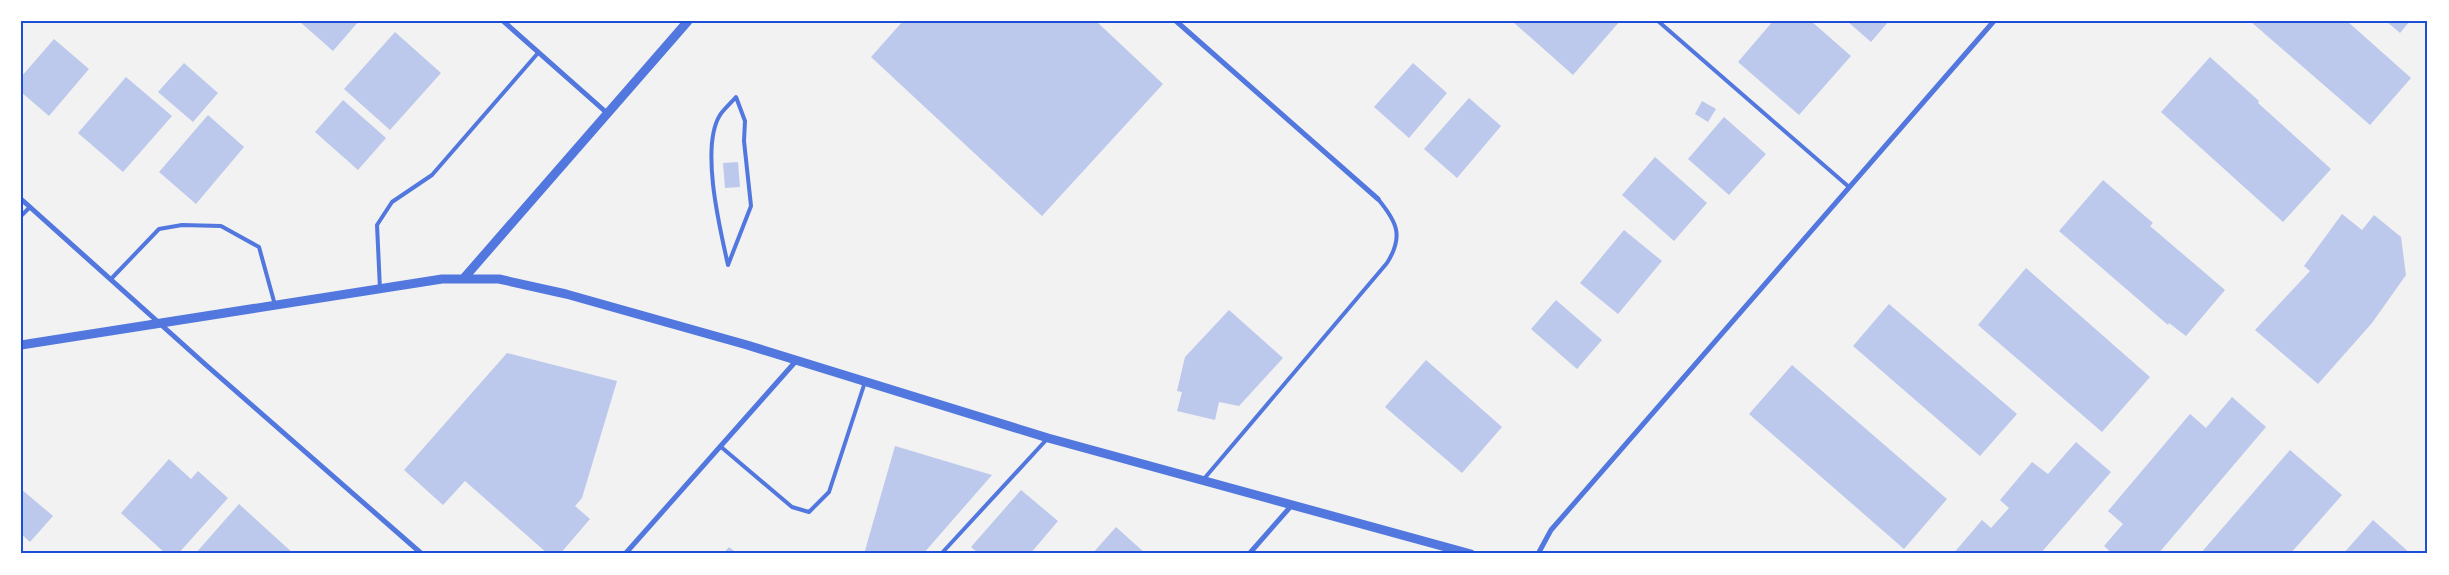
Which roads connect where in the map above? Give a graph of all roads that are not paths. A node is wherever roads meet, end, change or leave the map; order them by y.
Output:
1 (503, 21) edge
2 (688, 21) edge
3 (1176, 21) edge
4 (1658, 21) edge
5 (1994, 21) edge
6 (538, 52) junction
7 (736, 98) joint
8 (607, 113) junction
9 (1849, 187) junction
10 (21, 199) edge
11 (1378, 199) joint
12 (30, 207) junction
13 (21, 216) edge
14 (464, 278) junction
15 (111, 279) junction
16 (380, 289) junction
17 (275, 306) junction
18 (161, 323) junction
19 (21, 345) edge
20 (796, 361) junction
21 (864, 382) junction
22 (1048, 438) junction
23 (720, 446) junction
24 (1203, 480) junction
25 (1292, 505) junction
26 (422, 554) edge
27 (625, 554) edge
28 (941, 554) edge
29 (1249, 554) edge
30 (1471, 554) edge
31 (1538, 554) edge

1 - 6 street
2 - 8 street
3 - 11 street
4 - 9 lane
5 - 9 street
6 - 8 street
6 - 16 lane
7 - 7 lane
8 - 14 street
9 - 31 street
10 - 12 street
11 - 24 lane
12 - 13 lane
12 - 15 street
14 - 16 street
14 - 20 street
15 - 17 lane
15 - 18 street
16 - 17 street
17 - 18 street
18 - 19 street
18 - 26 street
20 - 21 street
20 - 23 street
21 - 22 street
21 - 23 lane
22 - 24 street
22 - 28 lane
23 - 27 street
24 - 25 street
25 - 29 street
25 - 30 street

